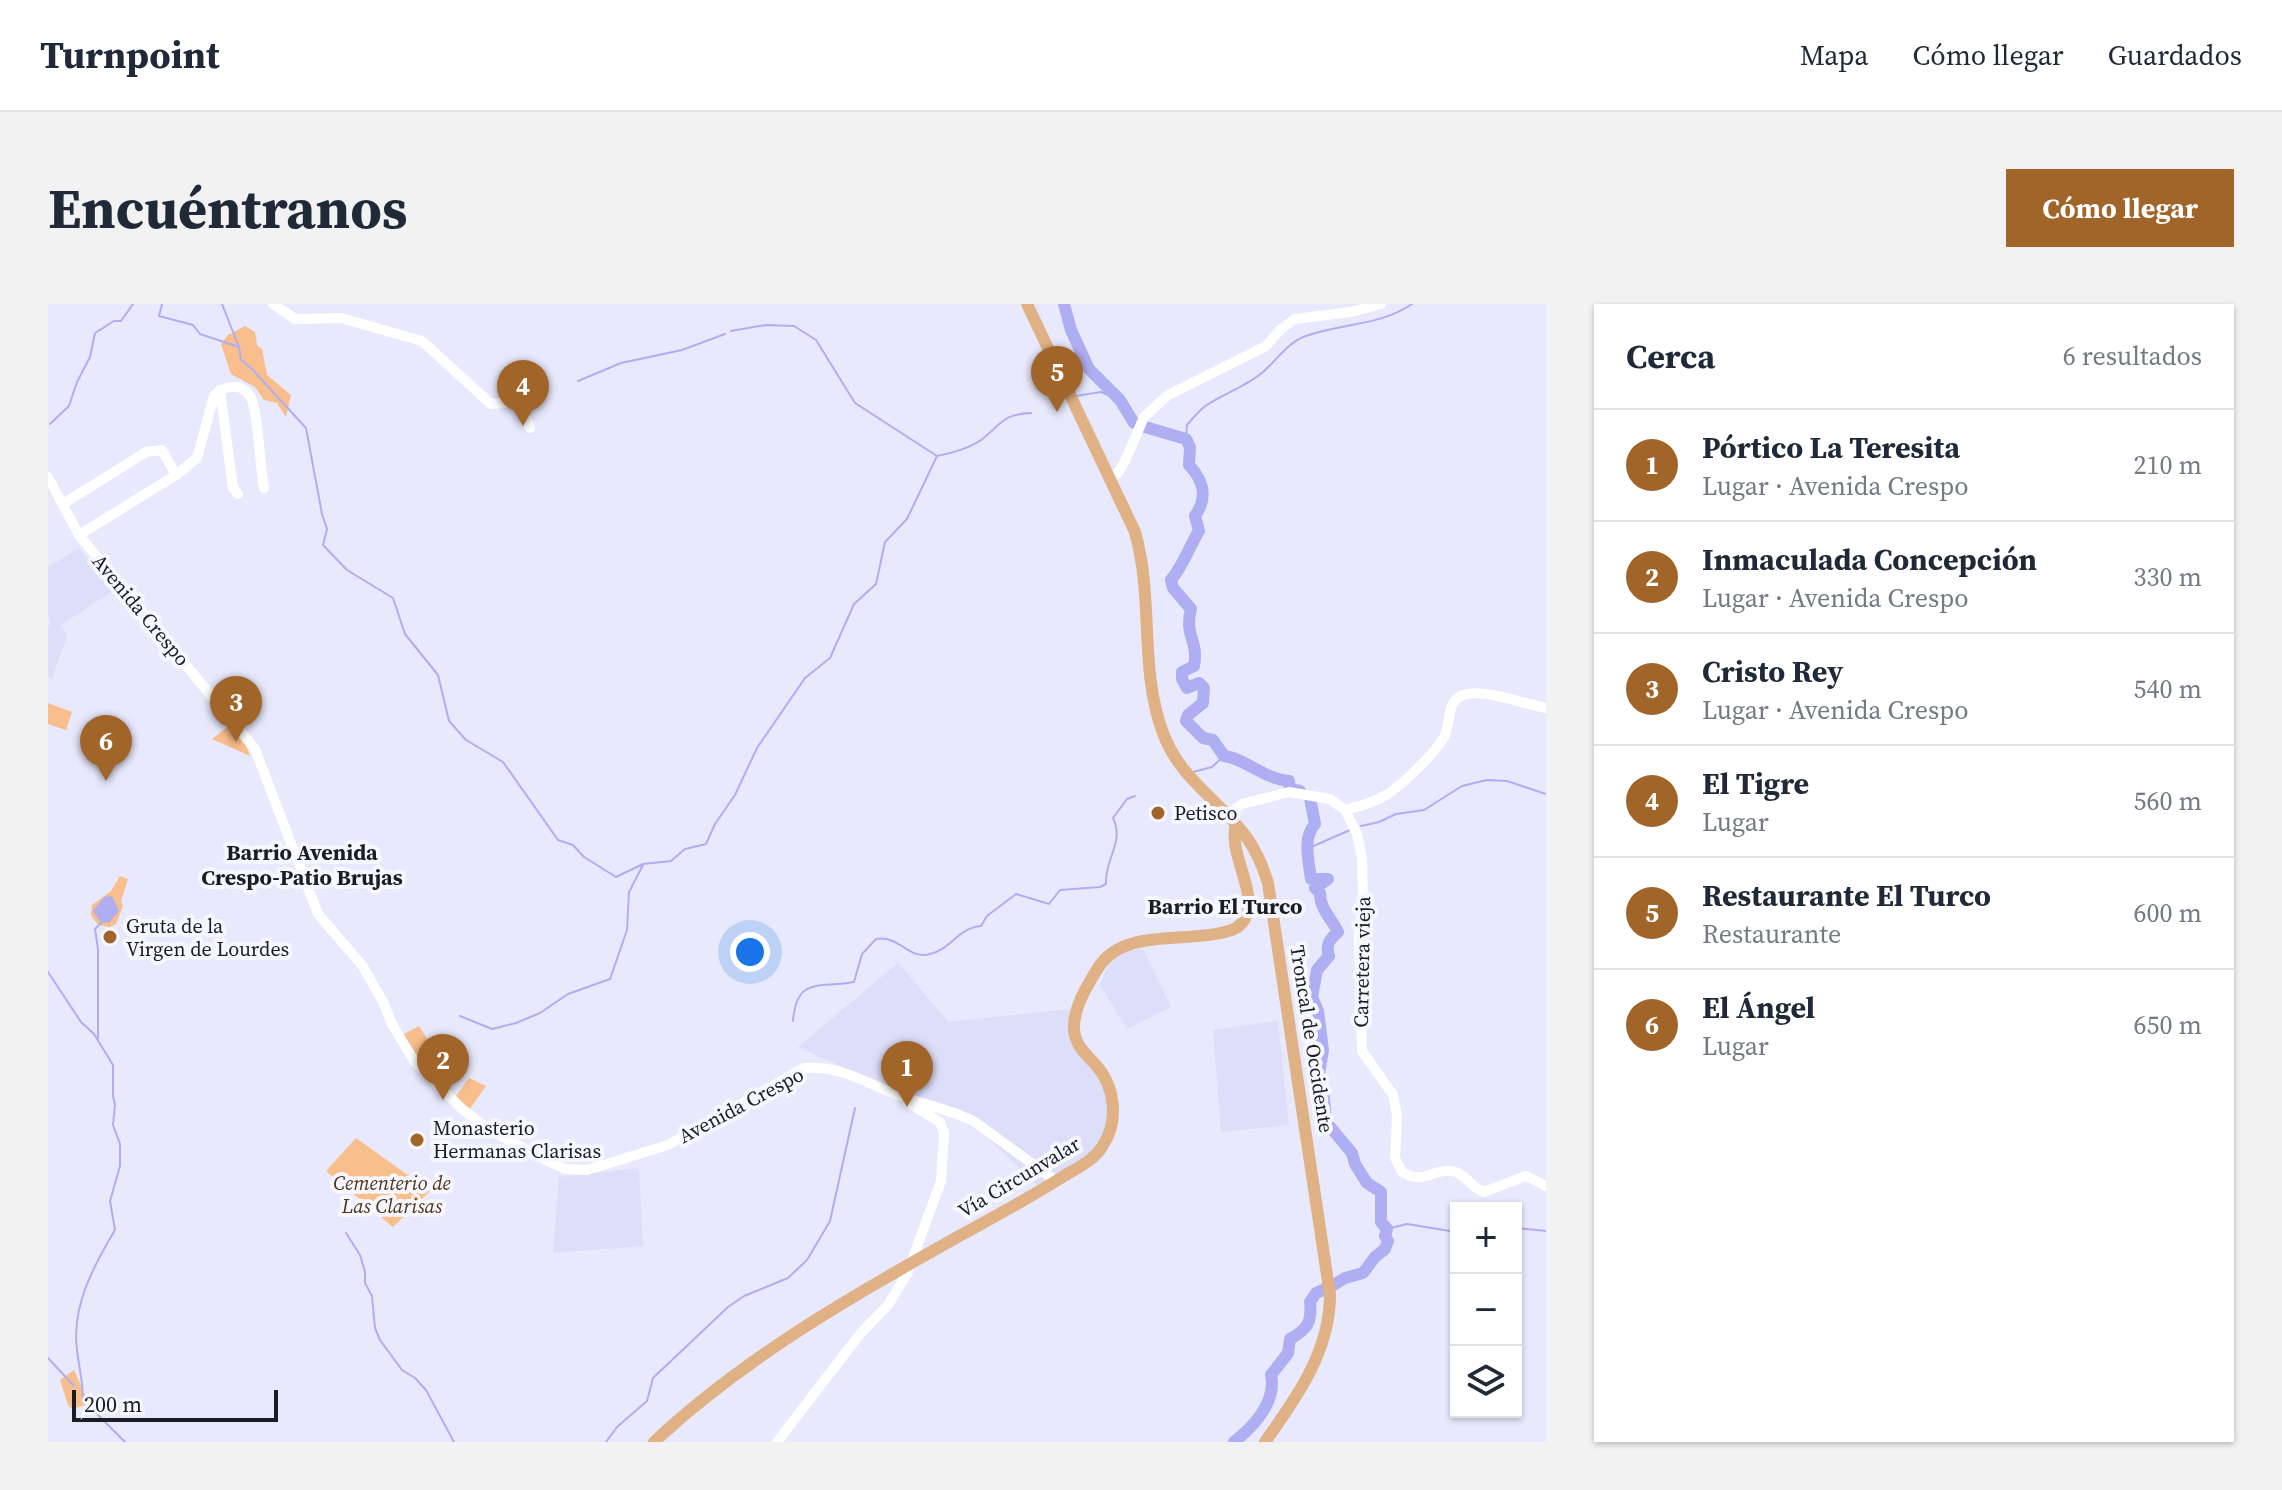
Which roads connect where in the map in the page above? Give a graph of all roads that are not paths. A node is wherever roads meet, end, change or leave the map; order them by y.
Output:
1 (273, 304) edge
2 (1027, 304) edge
3 (1381, 304) edge
4 (220, 390) junction
5 (530, 428) dead end
6 (176, 475) junction
7 (1111, 477) junction
8 (50, 483) edge
9 (264, 488) dead end
10 (238, 494) dead end
11 (63, 504) junction
12 (79, 535) junction
13 (1546, 708) edge
14 (1345, 810) junction
15 (1227, 815) junction
16 (1236, 825) junction
17 (899, 1096) junction
18 (1056, 1181) junction
19 (1546, 1186) edge
20 (910, 1264) junction
21 (654, 1442) edge
22 (777, 1442) edge
23 (1265, 1442) edge

1 - 5 street
2 - 7 main road, Troncal de Occidente
3 - 7 street
4 - 6 street
4 - 9 street
4 - 10 street
6 - 11 street
6 - 12 street
7 - 15 main road, Troncal de Occidente
8 - 11 street, Avenida Crespo
11 - 12 street, Avenida Crespo
12 - 17 street, Avenida Crespo
13 - 14 street
14 - 15 street
14 - 19 street, Carretera vieja
15 - 16 main road, Troncal de Occidente
16 - 18 main road, Vía Circunvalar
16 - 23 main road, Troncal de Occidente
17 - 18 street, Avenida Crespo
17 - 20 street
18 - 20 main road, Vía Circunvalar
20 - 21 main road, Vía Circunvalar
20 - 22 street

